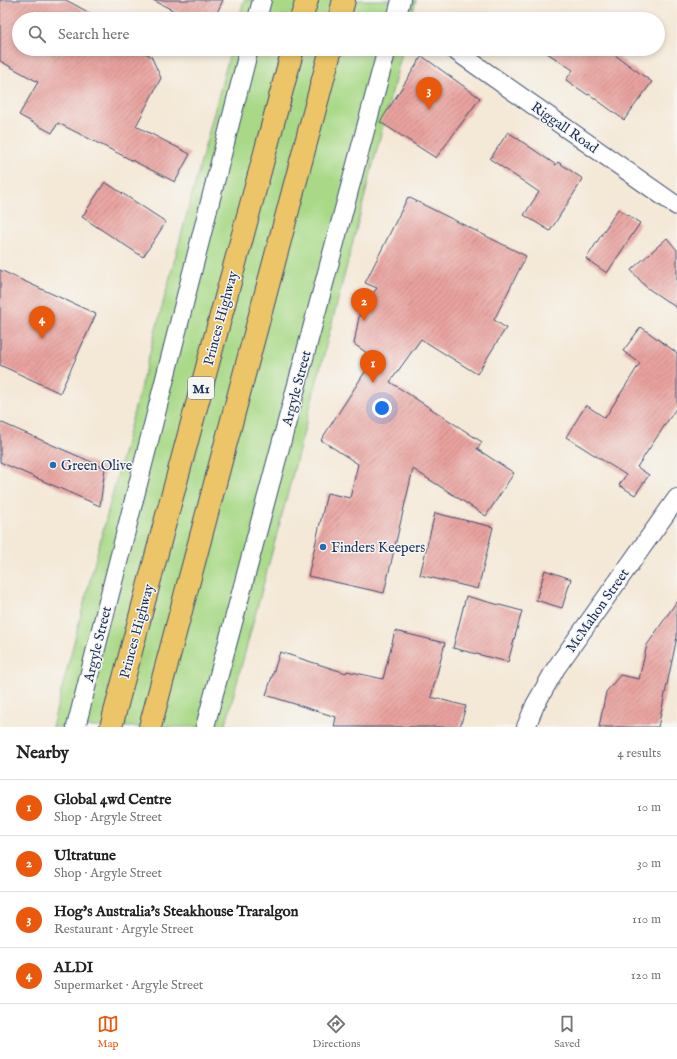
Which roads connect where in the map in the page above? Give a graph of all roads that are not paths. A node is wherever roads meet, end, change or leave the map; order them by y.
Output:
1 (262, 0) edge
2 (307, 0) edge
3 (344, 0) edge
4 (259, 12) edge
5 (303, 12) edge
6 (341, 12) edge
7 (247, 56) edge
8 (291, 56) edge
9 (329, 56) edge
10 (386, 56) edge
11 (463, 56) edge
12 (677, 206) edge
13 (677, 498) edge
14 (76, 727) edge
15 (111, 727) edge
16 (150, 727) edge
17 (205, 727) edge
18 (526, 727) edge

1 - 4 street
2 - 5 highway
3 - 6 highway
7 - 14 street, Argyle Street
8 - 15 highway, Princes Highway / M1
9 - 16 highway
10 - 17 street, Argyle Street
11 - 12 street, Riggall Road
13 - 18 street, McMahon Street

